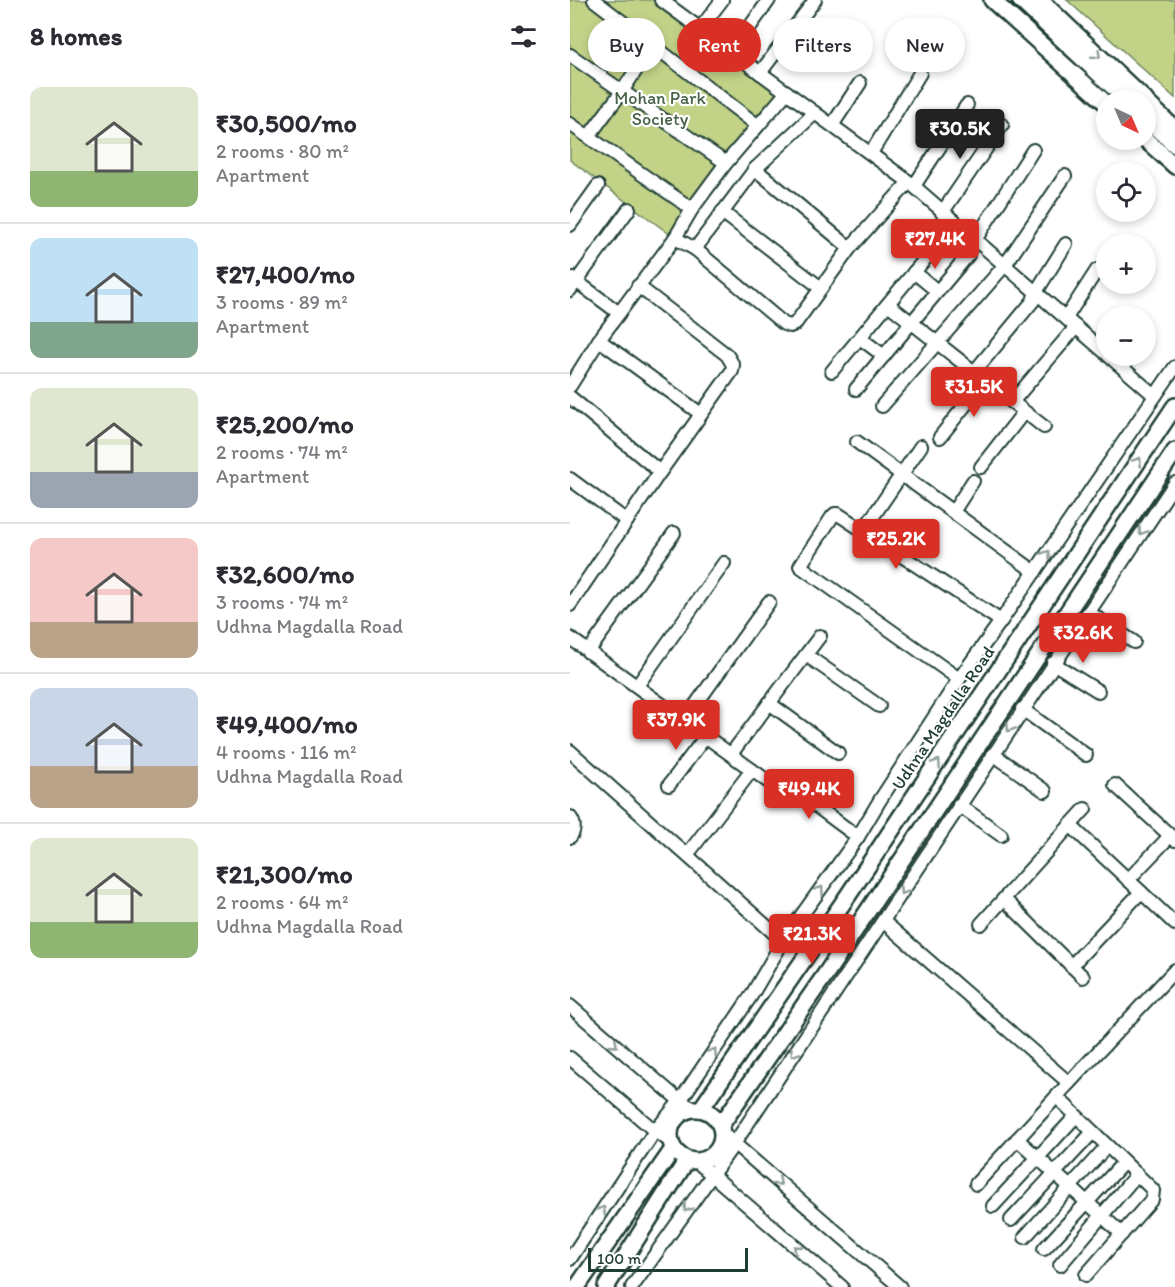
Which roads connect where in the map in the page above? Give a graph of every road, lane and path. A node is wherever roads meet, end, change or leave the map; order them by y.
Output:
1 (594, 0) edge
2 (661, 0) edge
3 (722, 0) edge
4 (770, 0) edge
5 (815, 0) edge
6 (992, 0) edge
7 (1004, 0) edge
8 (1020, 0) edge
9 (1040, 0) edge
10 (618, 18) edge
11 (685, 18) edge
12 (708, 18) edge
13 (757, 18) edge
14 (1058, 43) junction
15 (665, 53) edge
16 (570, 55) edge
17 (635, 72) edge
18 (760, 73) joint
19 (920, 73) dead end
20 (860, 83) dead end
21 (623, 90) junction
22 (1103, 90) edge
23 (1114, 90) edge
24 (1134, 90) edge
25 (787, 92) junction
26 (1096, 94) edge
27 (967, 105) dead end
28 (1156, 111) edge
29 (815, 112) junction
30 (570, 124) edge
31 (832, 124) junction
32 (757, 125) junction
33 (1002, 125) dead end
34 (1156, 128) edge
35 (1175, 129) edge
36 (588, 136) junction
37 (1156, 141) edge
38 (1175, 145) edge
39 (1156, 149) edge
40 (1033, 150) dead end
41 (872, 153) junction
42 (1175, 159) edge
43 (726, 163) junction
44 (1175, 166) edge
45 (755, 169) junction
46 (1065, 176) dead end
47 (911, 184) junction
48 (598, 186) dead end
49 (629, 209) dead end
50 (692, 209) junction
51 (722, 212) junction
52 (942, 213) junction
53 (955, 223) junction
54 (570, 225) edge
55 (675, 238) junction
56 (975, 240) junction
57 (1066, 244) dead end
58 (694, 249) junction
59 (850, 249) junction
60 (968, 255) dead end
61 (1005, 265) junction
62 (914, 272) junction
63 (1096, 272) edge
64 (572, 283) edge
65 (638, 286) junction
66 (820, 288) junction
67 (938, 291) junction
68 (1036, 292) junction
69 (888, 304) junction
70 (619, 313) junction
71 (1066, 318) junction
72 (912, 322) junction
73 (1076, 327) junction
74 (860, 338) junction
75 (599, 340) junction
76 (937, 342) junction
77 (1096, 344) edge
78 (884, 356) junction
79 (1121, 366) edge
80 (1175, 367) edge
81 (832, 371) dead end
82 (974, 372) junction
83 (985, 380) junction
84 (570, 386) edge
85 (856, 389) dead end
86 (1155, 396) junction
87 (570, 397) edge
88 (1012, 402) junction
89 (882, 406) dead end
90 (1175, 406) edge
91 (1024, 412) junction
92 (701, 414) junction
93 (1044, 427) dead end
94 (940, 437) dead end
95 (857, 442) dead end
96 (921, 446) dead end
97 (1175, 451) edge
98 (981, 467) dead end
99 (660, 472) junction
100 (902, 475) junction
101 (570, 479) edge
102 (973, 481) dead end
103 (1175, 483) edge
104 (952, 512) junction
105 (627, 521) junction
106 (863, 531) junction
107 (674, 533) dead end
108 (724, 563) dead end
109 (1035, 572) junction
110 (769, 602) dead end
111 (570, 605) edge
112 (1088, 612) junction
113 (1001, 621) junction
114 (820, 636) dead end
115 (570, 638) edge
116 (1134, 642) dead end
117 (588, 652) junction
118 (806, 655) junction
119 (1053, 663) junction
120 (959, 679) junction
121 (637, 687) junction
122 (1098, 691) dead end
123 (769, 703) junction
124 (879, 706) dead end
125 (1022, 710) junction
126 (684, 721) junction
127 (706, 736) junction
128 (570, 751) edge
129 (838, 753) dead end
130 (731, 754) junction
131 (993, 754) junction
132 (1086, 755) dead end
133 (752, 770) junction
134 (669, 785) dead end
135 (1115, 785) dead end
136 (1045, 791) dead end
137 (959, 805) junction
138 (1085, 808) dead end
139 (570, 817) edge
140 (1070, 825) junction
141 (1001, 835) dead end
142 (570, 837) edge
143 (858, 837) junction
144 (1173, 838) edge
145 (687, 855) junction
146 (1128, 880) junction
147 (1141, 892) junction
148 (1004, 899) junction
149 (883, 921) junction
150 (981, 924) dead end
151 (1175, 924) edge
152 (783, 942) junction
153 (1071, 966) junction
154 (1175, 970) edge
155 (1083, 977) dead end
156 (570, 1006) edge
157 (570, 1058) edge
158 (1069, 1083) junction
159 (1057, 1097) junction
160 (691, 1106) junction
161 (1077, 1116) junction
162 (722, 1129) junction
163 (655, 1131) junction
164 (1093, 1132) junction
165 (1017, 1139) junction
166 (734, 1144) junction
167 (672, 1145) junction
168 (1107, 1146) junction
169 (1038, 1158) junction
170 (691, 1161) junction
171 (1124, 1162) junction
172 (1055, 1173) junction
173 (711, 1174) junction
174 (1137, 1174) junction
175 (976, 1184) dead end
176 (1070, 1187) junction
177 (1087, 1202) junction
178 (993, 1206) dead end
179 (1102, 1216) junction
180 (1011, 1220) dead end
181 (1122, 1234) junction
182 (1025, 1237) dead end
183 (1044, 1249) dead end
184 (570, 1259) edge
185 (1060, 1265) dead end
186 (1086, 1275) dead end
187 (577, 1287) edge
188 (606, 1287) edge
189 (632, 1287) edge
190 (842, 1287) edge
191 (900, 1287) edge

1 - 10 street
2 - 11 street
3 - 12 street
4 - 13 street
5 - 18 street
6 - 26 main road
7 - 14 main road
8 - 14 main road
9 -> 24 main road
14 - 22 main road
14 - 23 main road
15 - 32 street
16 - 21 street
17 - 21 street
18 - 25 street
19 - 41 street
20 - 31 street
21 - 36 street
21 - 43 street
25 - 29 street
25 - 32 street
27 - 47 street
28 - 35 main road
29 - 31 street
29 - 45 street
30 - 36 street
31 - 41 street
32 - 43 street
33 - 52 street
34 - 38 main road
36 - 50 street
37 - 42 main road
39 - 44 main road
40 - 56 street
41 - 47 street
43 - 50 street
45 - 51 street
45 - 59 street
46 - 61 street
47 - 52 street
47 - 59 street
48 - 54 street
49 - 64 street
50 - 55 street
51 - 58 street
51 - 66 street
52 - 53 street
53 - 56 street
53 - 62 street
55 - 58 street
55 - 65 street
56 - 61 street
57 - 68 street
58 - 66 street
59 - 66 street
60 - 67 street
61 - 68 street
61 - 76 street
62 - 67 street
62 - 69 street
63 - 71 street
64 - 70 street
65 - 70 street
65 - 92 street
67 - 72 street
68 - 71 street
68 - 82 street
69 - 72 street
69 - 74 street
70 - 75 street
71 - 73 street
72 - 76 street
72 - 78 street
73 - 77 street
73 - 88 street
74 - 78 street
74 - 81 street
75 - 84 street
75 - 92 street
76 - 82 street
76 - 89 street
78 - 85 street
79 - 86 street
80 - 86 street
82 - 83 street
83 - 88 street
83 - 94 street
109 -> 86 street
87 - 99 street
88 - 91 street
160 -> 90 main road, Udhna Magdalla Road
91 - 93 street
91 - 98 street
92 - 99 street
95 - 100 street
96 - 100 street
97 - 162 main road
99 - 105 street
100 - 104 street
100 - 106 street
101 - 105 street
102 - 104 street
103 -> 112 street
104 - 109 street
105 - 111 street
106 - 113 street
106 - 120 street
107 - 117 street
108 - 121 street
109 - 113 street
110 - 126 street
112 - 116 street
112 - 119 street
113 - 120 street
114 - 118 street
115 - 117 street
117 - 121 street
118 - 123 street
118 - 124 street
119 - 122 street
119 - 125 street
120 - 143 street
121 - 126 street
123 - 129 street
123 - 130 street
125 -> 131 street
125 - 132 street
126 - 127 street
127 - 130 street
127 - 134 street
128 - 145 street
130 - 133 street
131 - 136 street
131 - 137 street
133 - 143 street
133 - 145 street
135 - 144 street
137 - 141 street
137 -> 149 street
138 - 140 street
139 - 142 street
140 - 146 street
140 - 148 street
152 -> 143 street
144 - 146 street
145 - 152 street
146 - 147 street
147 - 151 street
147 - 153 street
148 - 150 street
148 - 153 street
149 - 158 street
149 -> 166 street
160 -> 152 street
153 - 155 street
154 - 158 street
156 -> 160 street
157 - 163 street
158 - 159 street
159 - 161 street
159 - 165 street
160 - 162 main road
160 - 163 street
160 - 167 main road, Udhna Magdalla Road
161 - 164 street
161 - 169 street
162 - 166 street
162 - 170 main road
163 - 167 street
184 -> 163 street
164 - 168 street
164 - 172 street
165 - 169 street
165 - 175 street
166 - 173 street
166 -> 191 street
167 - 170 main road
167 - 187 main road, Udhna Magdalla Road
168 - 171 street
168 - 176 street
169 - 172 street
169 - 178 street
170 - 173 street
170 - 188 main road
171 - 174 street
171 - 177 street
172 - 176 street
172 - 180 street
173 -> 189 street
190 -> 173 street
174 - 179 street
174 - 181 street
176 - 177 street
176 - 182 street
177 - 179 street
177 - 183 street
179 - 181 street
179 - 185 street
181 - 186 street

